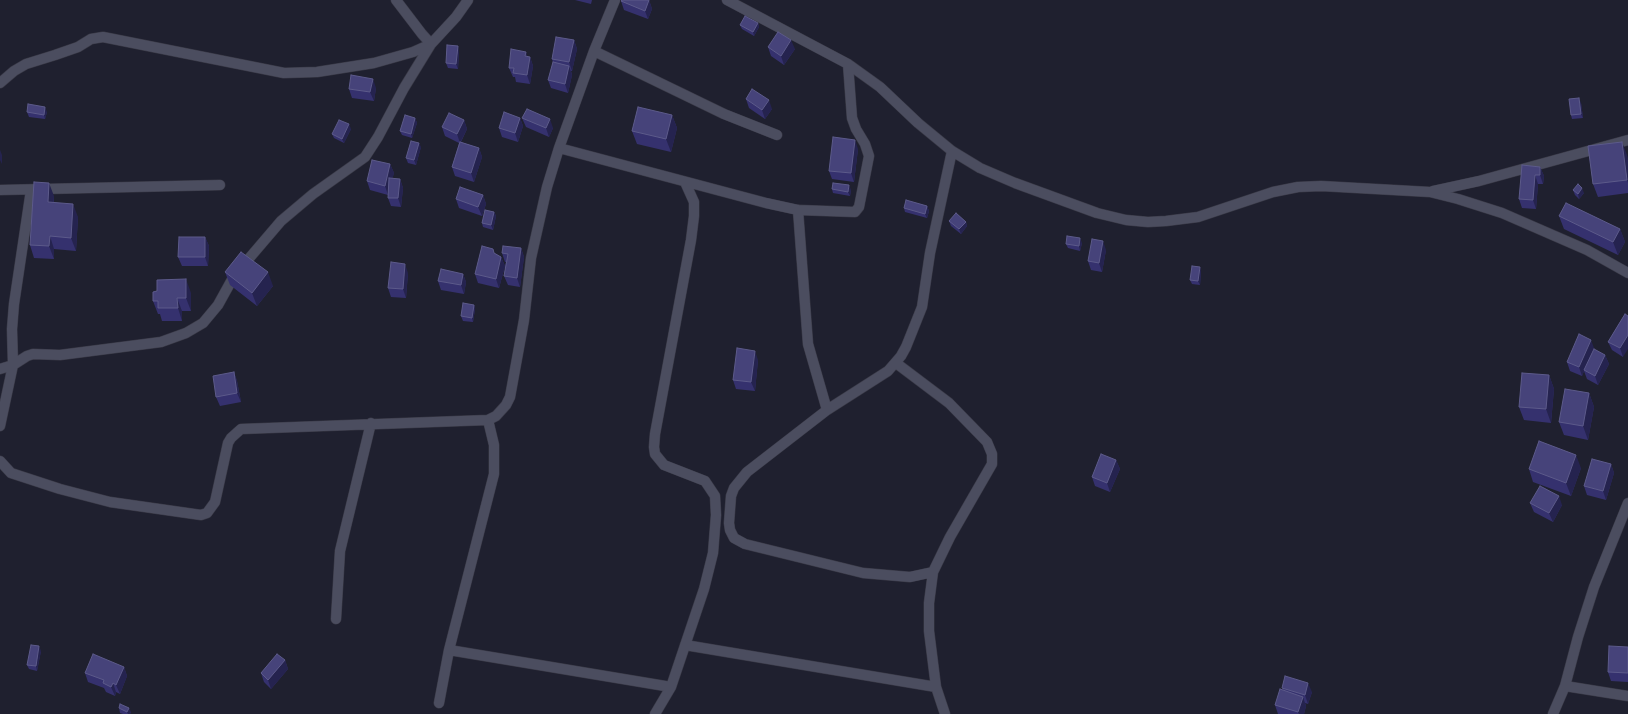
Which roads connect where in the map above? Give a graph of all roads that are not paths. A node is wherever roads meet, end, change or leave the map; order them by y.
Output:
1 (396, 0) edge
2 (468, 0) edge
3 (615, 0) edge
4 (727, 0) edge
5 (432, 44) junction
6 (594, 50) junction
7 (848, 64) junction
8 (0, 83) edge
9 (777, 135) dead end
10 (1628, 140) edge
11 (558, 148) junction
12 (952, 151) junction
13 (684, 182) junction
14 (220, 185) dead end
15 (0, 190) edge
16 (31, 190) junction
17 (1430, 192) junction
18 (798, 210) junction
19 (1628, 273) edge
20 (896, 363) junction
21 (13, 365) junction
22 (0, 369) edge
23 (827, 410) junction
24 (488, 420) junction
25 (371, 423) junction
26 (0, 426) edge
27 (0, 461) edge
28 (1628, 503) edge
29 (934, 572) junction
30 (336, 619) dead end
31 (685, 645) junction
32 (449, 650) junction
33 (1565, 686) junction
34 (936, 687) junction
35 (671, 688) junction
36 (1628, 696) edge
37 (440, 703) dead end
38 (656, 714) edge
39 (945, 714) edge
40 (1553, 714) edge

1 - 5 street
2 - 5 street
3 - 6 street
4 - 7 street
5 - 8 street
5 - 21 street
6 - 9 street
6 - 11 street
7 - 12 street
7 - 18 street
10 - 17 street
11 - 13 street
11 - 24 street
12 - 17 street
12 - 20 street
13 - 18 street
13 - 31 street
14 - 16 street
15 - 16 street
16 - 21 street
17 - 19 street
18 - 23 street
20 - 23 street
20 - 29 street
21 - 22 street
21 - 26 street
23 - 29 street
24 - 25 street
24 - 32 street
25 - 27 street
25 - 30 street
28 - 33 street
29 - 34 street
31 - 34 street
31 - 35 street
32 - 35 street
32 - 37 street
33 - 36 street
33 - 40 street
34 - 39 street
35 - 38 street

